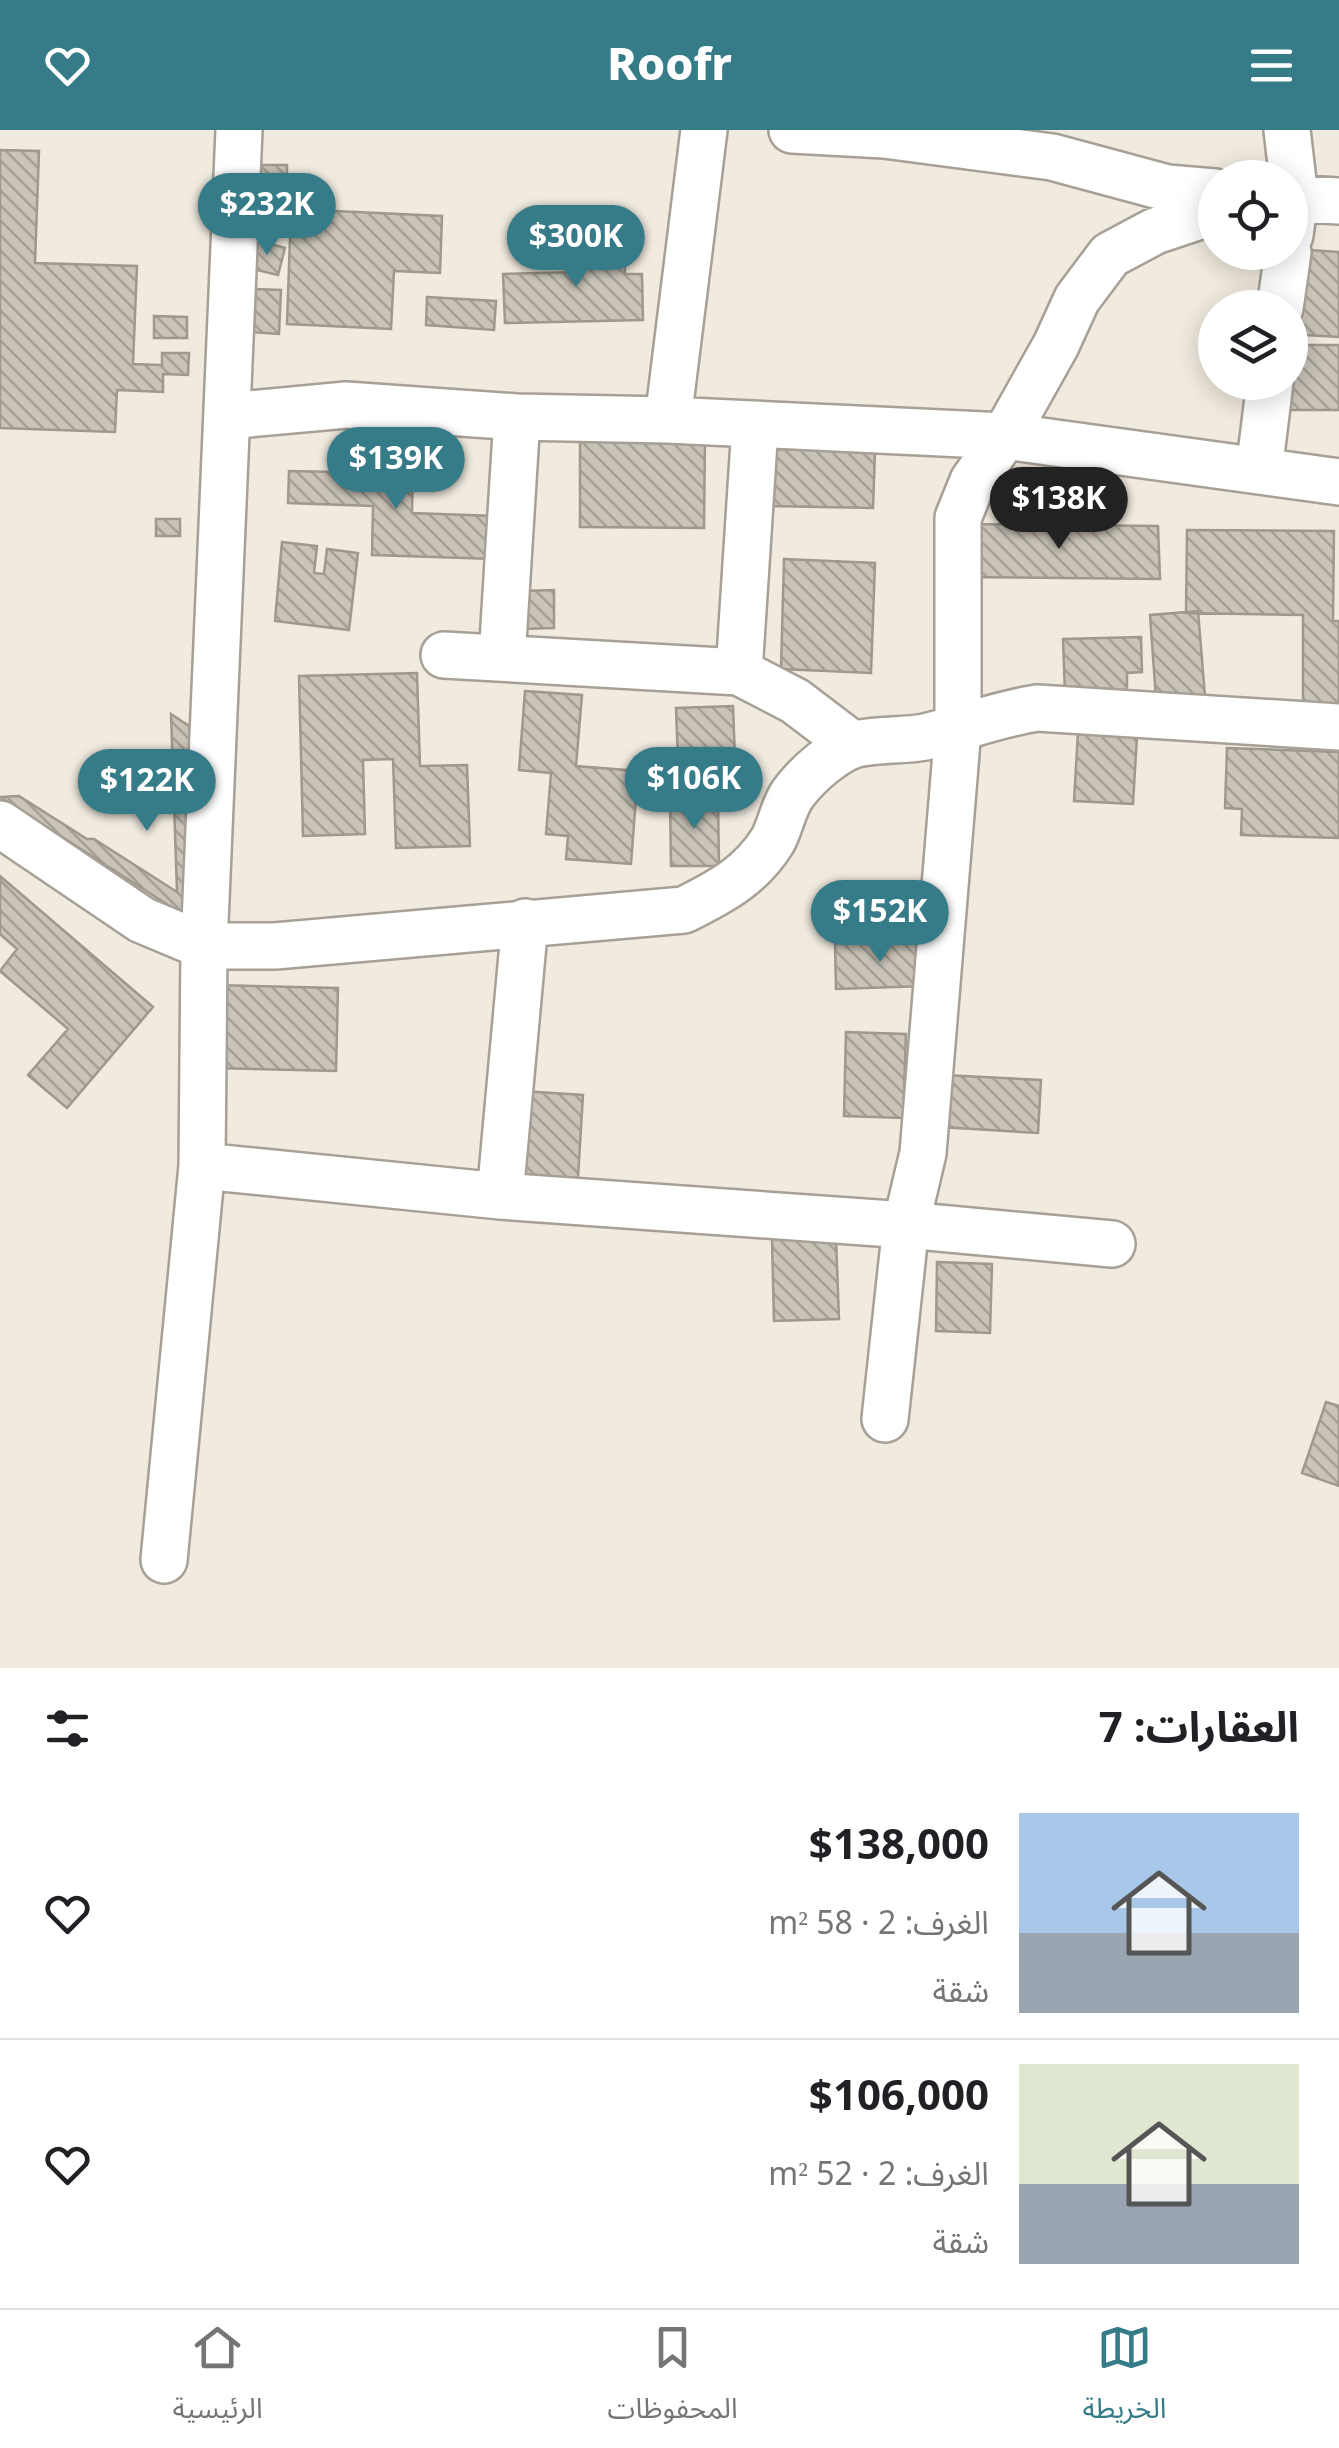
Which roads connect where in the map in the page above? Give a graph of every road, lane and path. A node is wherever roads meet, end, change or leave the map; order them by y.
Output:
1 (238, 130) edge
2 (704, 130) edge
3 (792, 130) edge
4 (1287, 130) edge
5 (1289, 160) edge
6 (1198, 191) edge
7 (1339, 201) edge
8 (1308, 206) edge
9 (1198, 218) edge
10 (1268, 400) edge
11 (227, 416) junction
12 (517, 417) junction
13 (668, 420) junction
14 (755, 426) junction
15 (1004, 436) junction
16 (1258, 472) junction
17 (1339, 482) edge
18 (444, 655) dead end
19 (502, 658) junction
20 (740, 672) junction
21 (1339, 727) edge
22 (958, 729) junction
23 (854, 744) junction
24 (0, 824) edge
25 (526, 922) junction
26 (204, 946) junction
27 (202, 1166) junction
28 (500, 1196) junction
29 (906, 1225) junction
30 (1112, 1244) dead end
31 (885, 1419) dead end
32 (164, 1560) dead end

1 - 11 street
2 - 13 street
3 - 6 street
4 - 5 street
7 - 8 street
9 - 15 street
10 - 16 street
11 - 12 street
11 - 26 street
12 - 13 street
12 - 19 street
13 - 14 street
14 - 15 street
14 - 20 street
15 - 16 street
15 - 22 street
16 - 17 street
18 - 19 street
19 - 20 street
20 - 23 street
21 - 22 street
22 - 23 street
22 - 29 street
23 - 25 street
24 - 26 street
25 - 26 street
25 - 28 street
26 - 27 street
27 - 28 street
27 - 32 street
28 - 29 street
29 - 30 street
29 - 31 street

